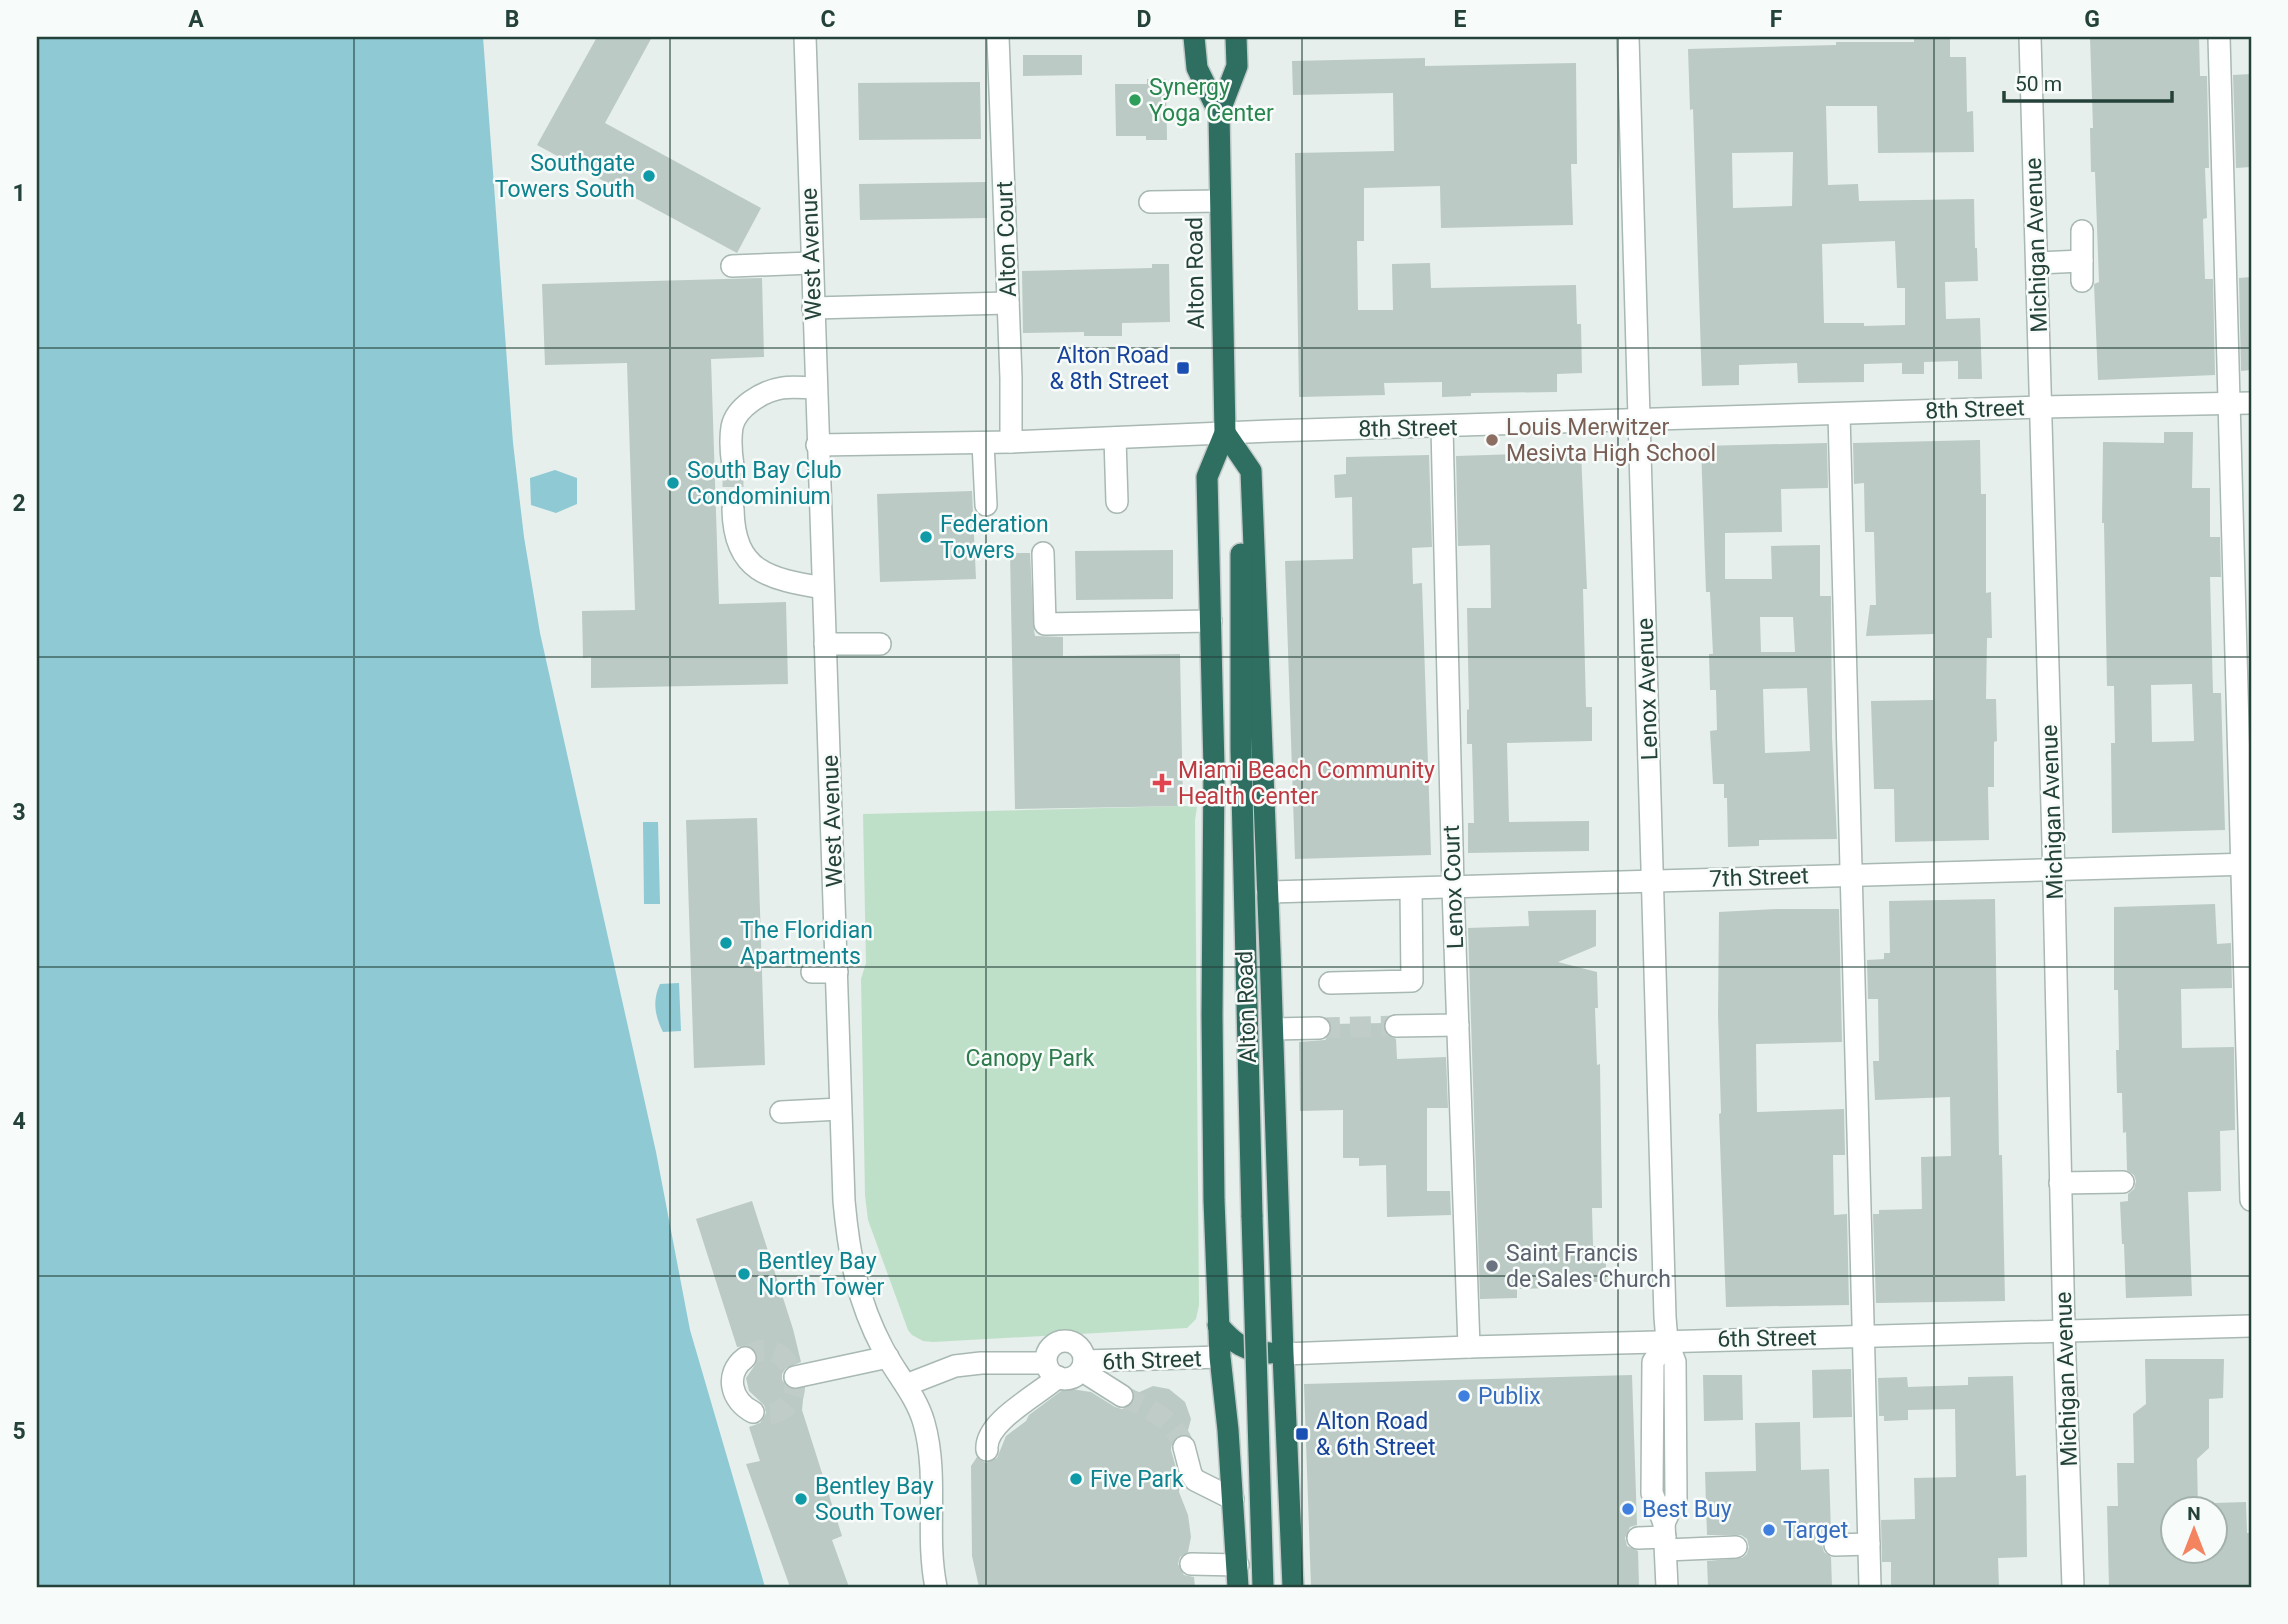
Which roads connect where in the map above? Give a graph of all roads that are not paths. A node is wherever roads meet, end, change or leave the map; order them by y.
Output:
1 (805, 37) edge
2 (816, 37) edge
3 (998, 37) edge
4 (1194, 37) edge
5 (1236, 37) edge
6 (1628, 37) edge
7 (2030, 37) edge
8 (2219, 37) edge
9 (1219, 113) junction
10 (1220, 201) junction
11 (1150, 202) dead end
12 (2082, 232) dead end
13 (812, 263) junction
14 (2037, 263) junction
15 (732, 266) dead end
16 (1008, 303) junction
17 (813, 308) junction
18 (816, 388) junction
19 (2229, 403) junction
20 (2251, 403) edge
21 (2040, 407) junction
22 (1839, 414) junction
23 (1639, 421) junction
24 (1442, 427) junction
25 (1225, 433) junction
26 (1115, 438) junction
27 (1011, 442) junction
28 (983, 443) junction
29 (817, 445) junction
30 (733, 466) tunnel mouth
31 (1117, 502) dead end
32 (986, 505) dead end
33 (733, 509) tunnel mouth
34 (1043, 553) dead end
35 (822, 588) junction
36 (1211, 621) junction
37 (825, 644) junction
38 (880, 644) dead end
39 (2247, 864) edge
40 (2054, 869) junction
41 (1852, 874) junction
42 (1653, 881) junction
43 (1452, 888) junction
44 (1411, 889) junction
45 (1267, 892) junction
46 (812, 972) dead end
47 (837, 972) junction
48 (1330, 983) dead end
49 (1396, 1026) tunnel mouth
50 (1458, 1026) junction
51 (1319, 1028) tunnel mouth
52 (1273, 1029) junction
53 (840, 1109) junction
54 (781, 1112) dead end
55 (2123, 1182) dead end
56 (2060, 1183) junction
57 (2251, 1200) edge
58 (1218, 1325) junction
59 (2251, 1325) edge
60 (2064, 1330) junction
61 (1864, 1336) junction
62 (1667, 1341) junction
63 (1469, 1347) junction
64 (1283, 1354) junction
65 (888, 1357) junction
66 (1220, 1357) junction
67 (745, 1358) dead end
68 (1083, 1366) junction
69 (1052, 1370) junction
70 (795, 1377) dead end
71 (906, 1385) junction
72 (1122, 1396) tunnel mouth
73 (752, 1412) dead end
74 (1184, 1447) tunnel mouth
75 (987, 1450) dead end
76 (1233, 1499) junction
77 (1665, 1537) junction
78 (1638, 1538) dead end
79 (1869, 1544) junction
80 (1835, 1545) dead end
81 (1736, 1547) dead end
82 (1191, 1564) dead end
83 (1238, 1565) junction
84 (936, 1587) edge
85 (1238, 1587) edge
86 (1263, 1587) edge
87 (1293, 1587) edge
88 (1667, 1587) edge
89 (1870, 1587) edge
90 (2073, 1587) edge

1 - 2 street
1 - 13 street, West Avenue
3 - 16 street, Alton Court
4 - 9 highway, Alton Road
5 - 9 highway, Alton Road
6 - 23 street, Lenox Avenue
7 - 14 street, Michigan Avenue
8 - 19 street
9 - 10 highway, Alton Road
10 - 11 street
10 - 25 highway, Alton Road
12 - 14 street
13 - 15 street
13 - 17 street, West Avenue
14 - 21 street, Michigan Avenue
16 - 17 street
16 - 27 street, Alton Court
17 - 18 street, West Avenue
18 - 29 street, West Avenue
18 - 30 street
19 - 20 street, 8th Street
19 - 21 street, 8th Street
19 - 39 street
21 - 22 street, 8th Street
21 - 40 street, Michigan Avenue
22 - 23 street, 8th Street
22 - 41 street
23 - 24 street, 8th Street
23 - 42 street, Lenox Avenue
24 - 25 street, 8th Street
24 - 43 street, Lenox Court
25 - 26 street, 8th Street
25 - 36 highway, Alton Road
25 - 45 highway, Alton Road
25 - 86 highway, bridge
26 - 27 street, 8th Street
26 - 31 street
27 - 28 street, 8th Street
28 - 29 street, 8th Street
28 - 32 street
29 - 35 street, West Avenue
33 - 35 street
34 - 36 street
35 - 37 street, West Avenue
36 - 58 highway, Alton Road
37 - 38 street
37 - 47 street, West Avenue
39 - 40 street, 7th Street
39 - 57 street
40 - 41 street, 7th Street
40 - 56 street, Michigan Avenue
41 - 42 street, 7th Street
41 - 61 street
42 - 43 street, 7th Street
42 - 62 street, Lenox Avenue
43 - 44 street, 7th Street
43 - 50 street, Lenox Court
44 - 45 street, 7th Street
44 - 48 street
45 - 52 highway, Alton Road
46 - 47 street
47 - 53 street, West Avenue
49 - 50 street
50 - 63 street, Lenox Court
51 - 52 street
52 - 64 highway, Alton Road
53 - 54 street
53 - 65 street, West Avenue
55 - 56 street
56 - 60 street, Michigan Avenue
58 - 64 highway
58 - 66 highway, Alton Road
59 - 60 street, 6th Street
60 - 61 street, 6th Street
60 - 90 street, Michigan Avenue
61 - 62 street, 6th Street
61 - 79 street
62 - 63 street, 6th Street
62 - 77 street, Lenox Avenue
63 - 64 street, 6th Street
64 - 87 highway, Alton Road
65 - 70 street
65 - 71 street, West Avenue
66 - 68 street, 6th Street
66 - 76 highway, Alton Road
67 - 73 street
68 - 69 street
68 - 69 street
68 - 72 street
69 - 71 street
69 - 75 street
71 - 84 street, West Avenue
74 - 76 street
76 - 83 highway, Alton Road
77 - 78 street
77 - 81 street
77 - 88 street, Lenox Avenue
79 - 80 street
79 - 89 street
82 - 83 street
83 - 85 highway, Alton Road

